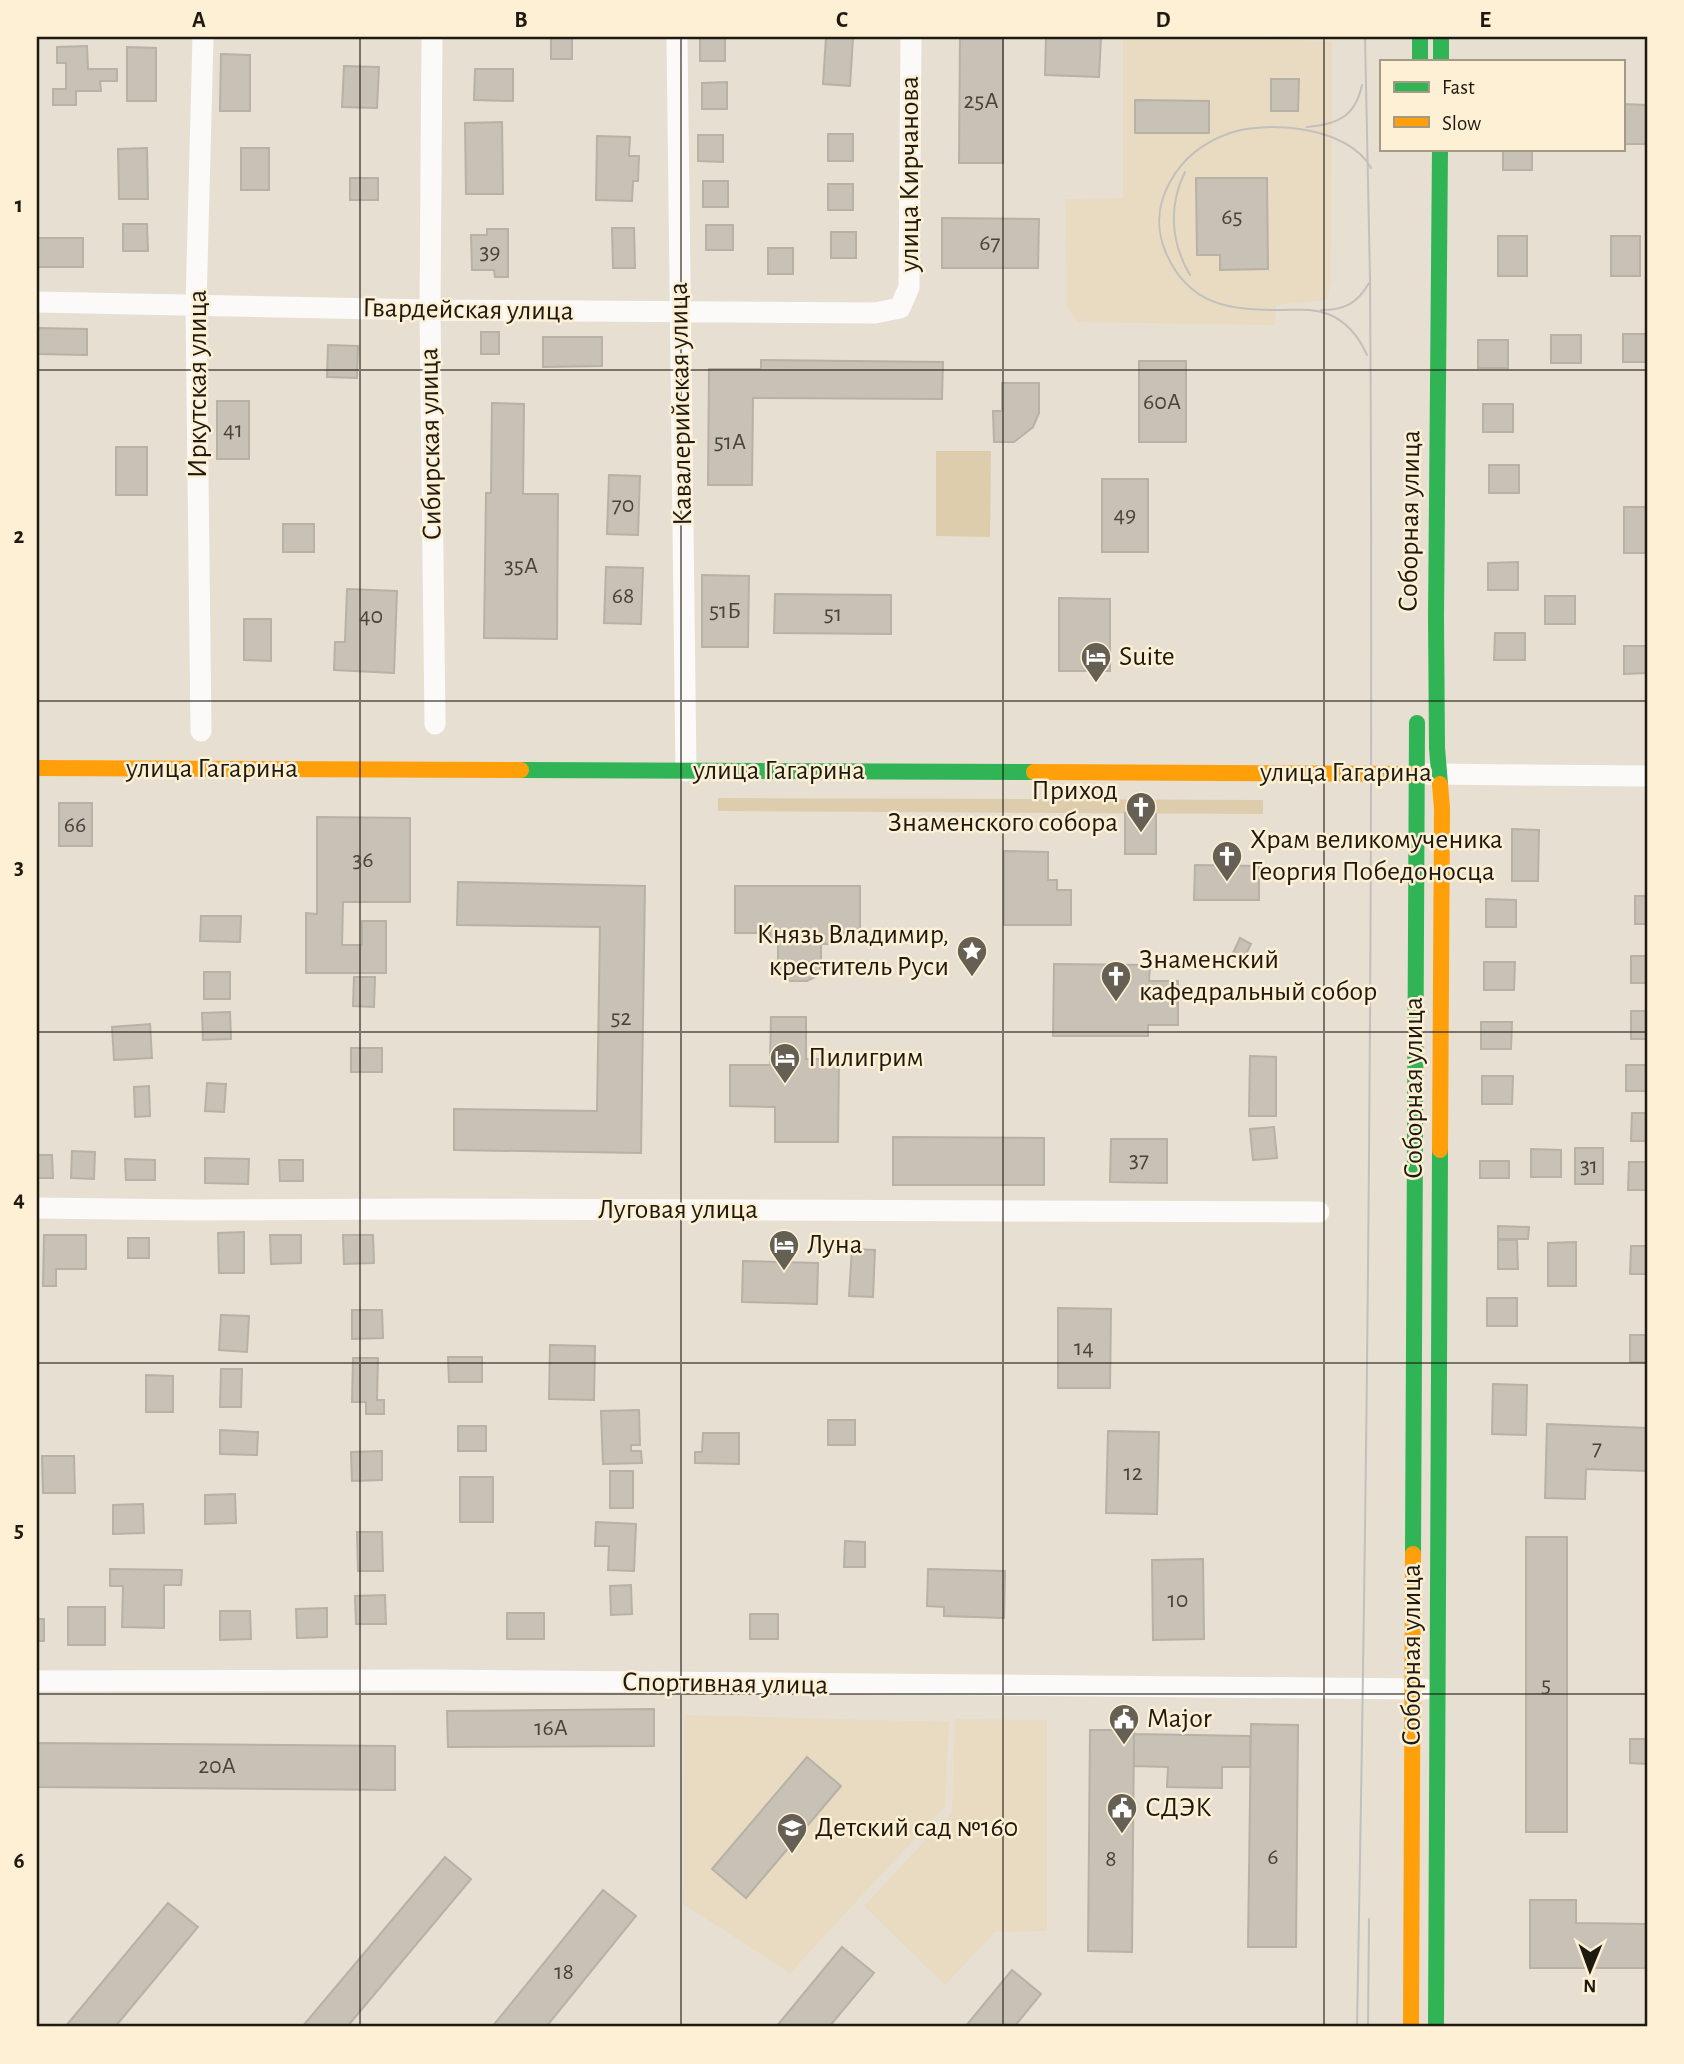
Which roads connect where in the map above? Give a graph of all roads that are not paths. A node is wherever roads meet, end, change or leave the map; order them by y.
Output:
1 (203, 37) edge
2 (432, 37) edge
3 (677, 37) edge
4 (911, 37) edge
5 (1420, 37) edge
6 (1441, 37) edge
7 (1420, 60) edge
8 (1441, 60) edge
9 (1440, 150) edge
10 (37, 302) edge
11 (197, 306) junction
12 (900, 308) joint
13 (429, 310) junction
14 (679, 311) junction
15 (1417, 706) dead end
16 (435, 724) dead end
17 (201, 731) dead end
18 (37, 768) edge
19 (686, 771) junction
20 (1428, 774) junction
21 (1647, 776) edge
22 (37, 1208) edge
23 (1319, 1212) dead end
24 (1415, 1221) junction
25 (1440, 1221) junction
26 (37, 1681) edge
27 (1413, 1689) junction
28 (1438, 1689) junction
29 (1410, 2027) edge
30 (1436, 2027) edge

1 - 11 street, Иркутская улица
2 - 13 street, Сибирская улица
3 - 14 street, Кавалерийская улица
4 - 12 street, улица Кирчанова
5 - 7 main road
6 - 8 main road
9 - 20 main road, Соборная улица
10 - 11 street, Гвардейская улица
11 - 13 street, Гвардейская улица
11 - 17 street, Иркутская улица
12 - 14 street, Гвардейская улица
13 - 14 street, Гвардейская улица
13 - 16 street, Сибирская улица
14 - 19 street, Кавалерийская улица
15 - 20 main road, Соборная улица
18 - 19 main road, улица Гагарина
19 - 20 main road, улица Гагарина
20 - 21 street, улица Гагарина
20 - 24 main road, Соборная улица
20 - 25 main road, Соборная улица
22 - 23 street, Луговая улица
24 - 25 street
24 - 27 main road, Соборная улица
25 - 28 main road, Соборная улица
26 - 27 street, Спортивная улица
27 - 28 street, Спортивная улица
27 - 29 main road, Соборная улица
28 - 30 main road, Соборная улица

